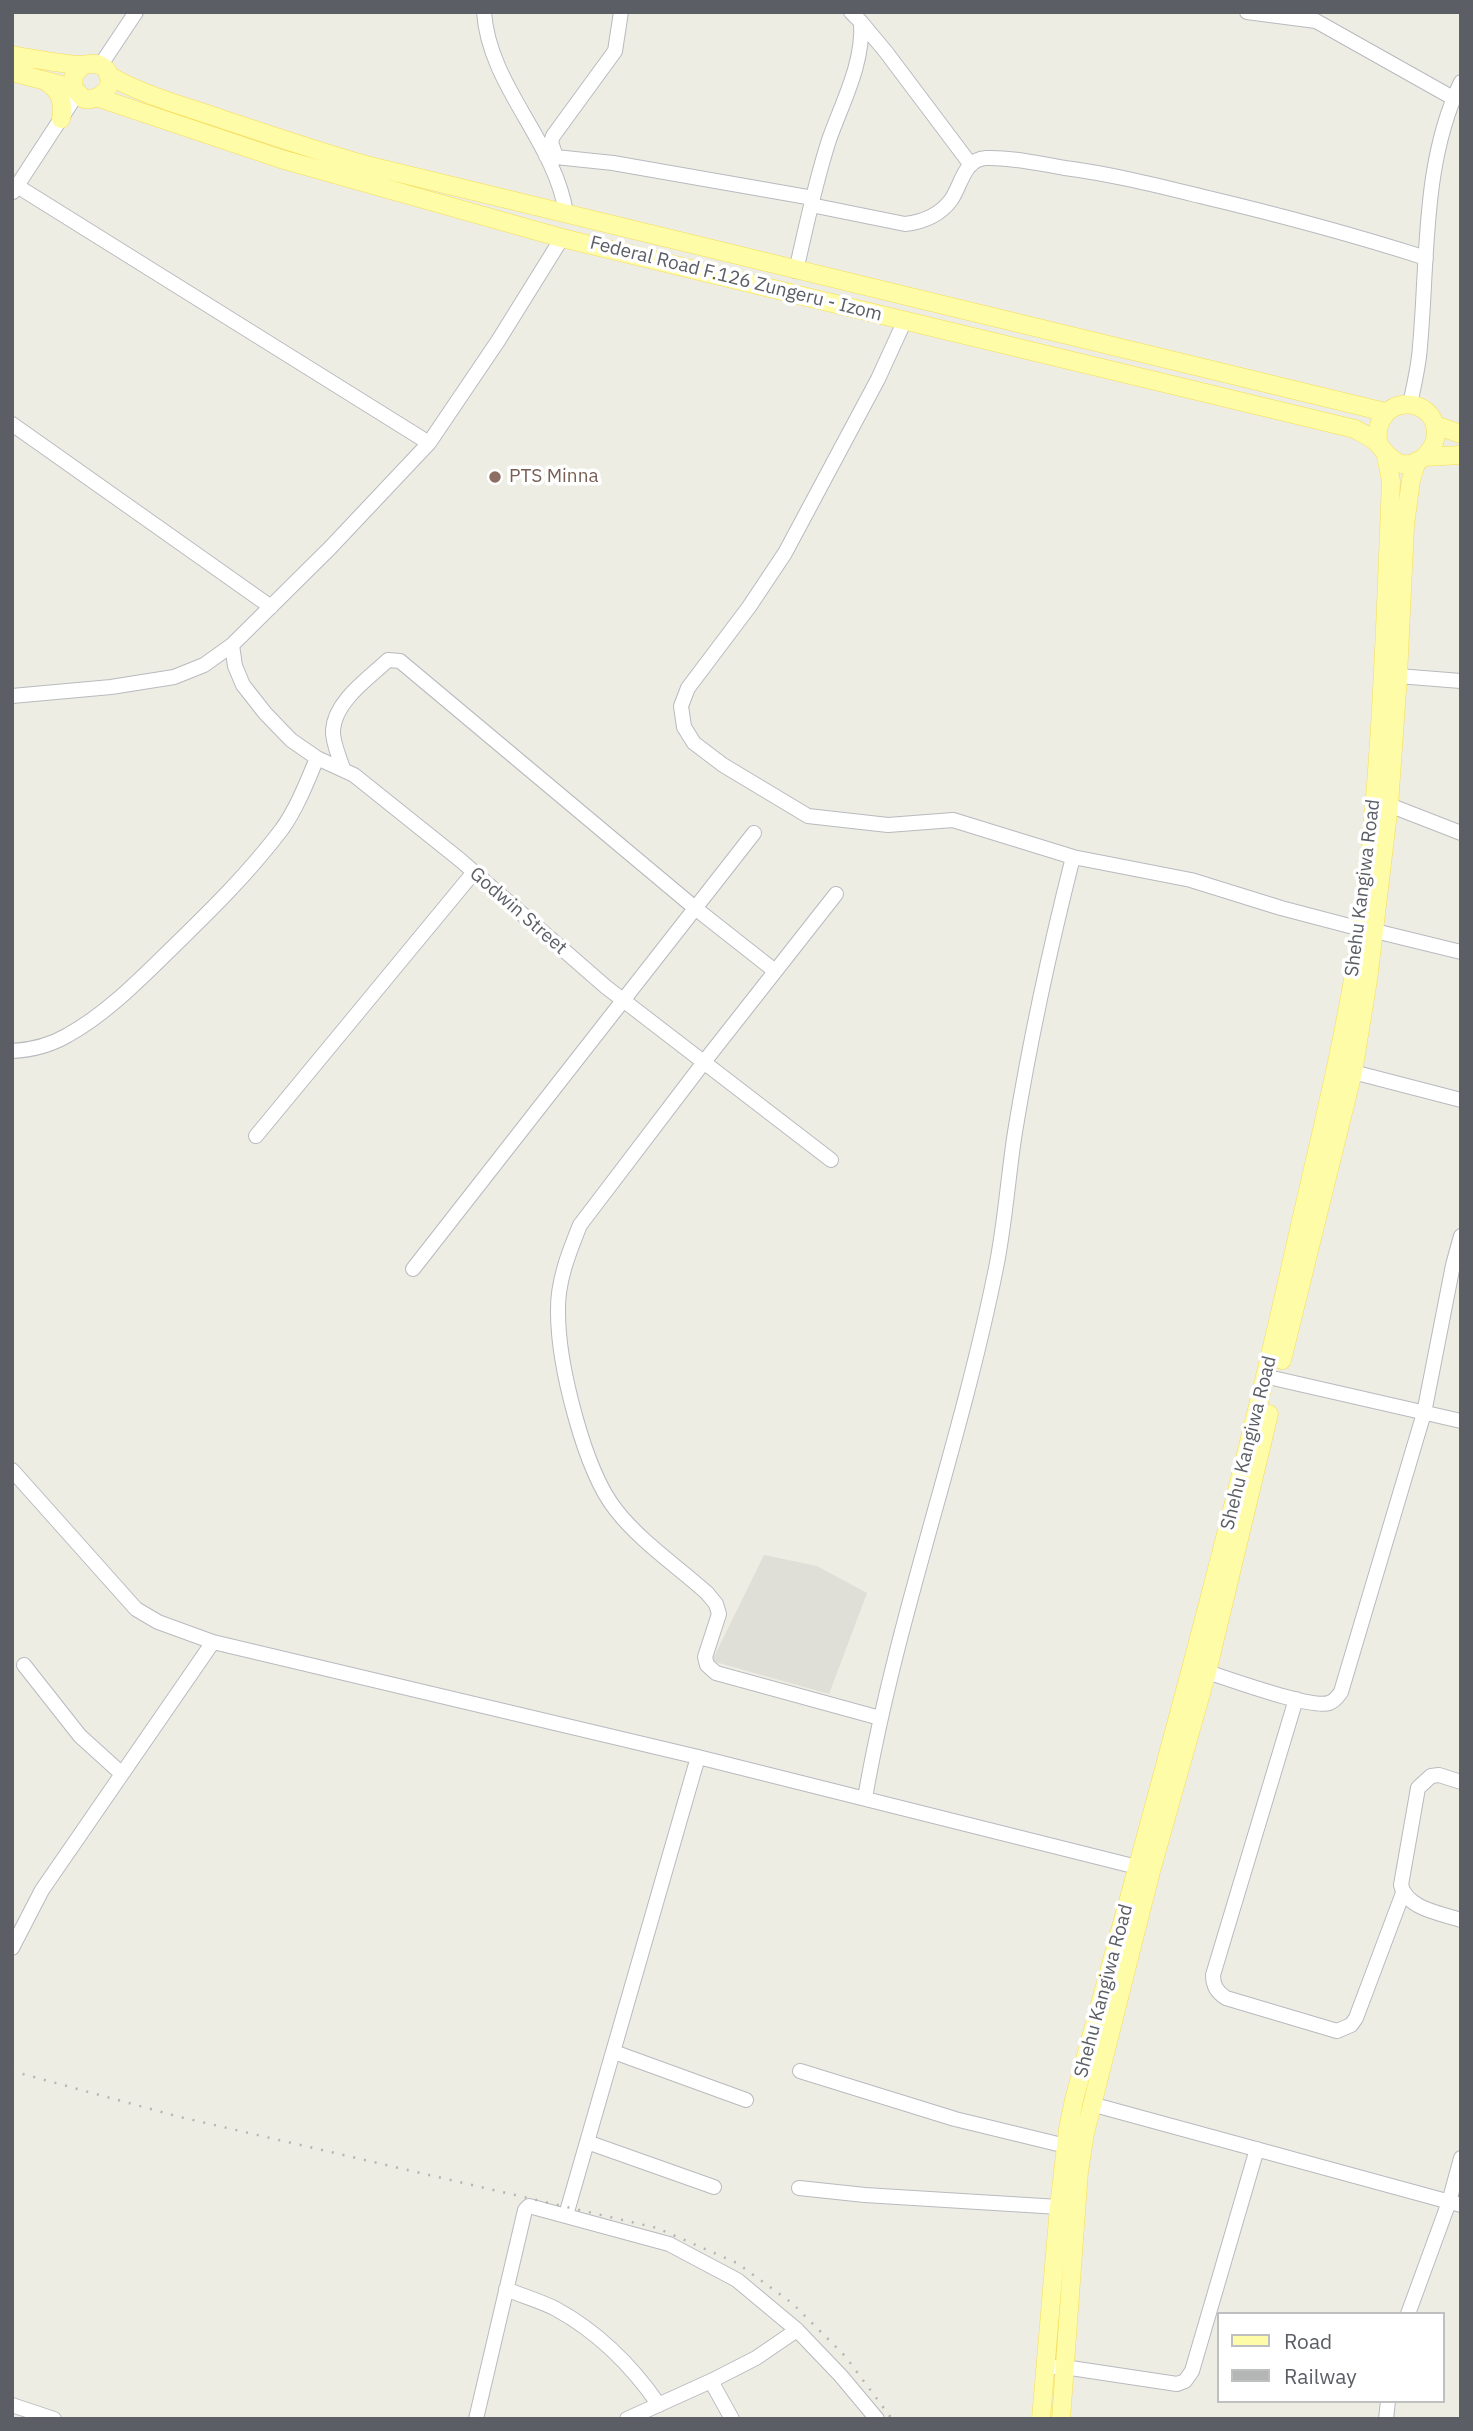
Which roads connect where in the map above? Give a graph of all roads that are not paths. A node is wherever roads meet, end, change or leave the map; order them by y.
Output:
1 (136, 12) edge
2 (484, 12) edge
3 (621, 12) edge
4 (1247, 12) edge
5 (856, 17) edge
6 (12, 55) edge
7 (97, 68) junction
8 (12, 72) edge
9 (47, 82) junction
10 (1461, 82) edge
11 (75, 91) junction
12 (1453, 97) junction
13 (99, 98) junction
14 (61, 119) junction
15 (551, 157) junction
16 (971, 164) junction
17 (15, 189) edge
18 (812, 201) junction
19 (566, 214) junction
20 (562, 238) junction
21 (1426, 258) junction
22 (796, 271) junction
23 (905, 320) junction
24 (1074, 338) junction
25 (1070, 360) junction
26 (1410, 404) junction
27 (1385, 412) junction
28 (12, 424) edge
29 (1435, 425) junction
30 (1461, 434) edge
31 (429, 443) junction
32 (1382, 450) junction
33 (1461, 456) edge
34 (1421, 459) junction
35 (271, 607) junction
36 (232, 646) junction
37 (1398, 676) junction
38 (1461, 681) edge
39 (12, 696) edge
40 (317, 758) junction
41 (343, 769) junction
42 (1389, 805) junction
43 (754, 833) dead end
44 (1461, 833) edge
45 (1073, 858) junction
46 (474, 872) junction
47 (836, 894) dead end
48 (695, 908) junction
49 (1368, 930) junction
50 (1461, 952) edge
51 (775, 971) junction
52 (624, 1000) junction
53 (12, 1051) edge
54 (704, 1062) junction
55 (1353, 1072) junction
56 (1461, 1100) edge
57 (256, 1136) dead end
58 (831, 1160) dead end
59 (1461, 1236) edge
60 (1457, 1266) edge
61 (413, 1269) dead end
62 (1277, 1379) junction
63 (1424, 1413) junction
64 (1461, 1421) edge
65 (12, 1470) edge
66 (212, 1642) junction
67 (24, 1665) dead end
68 (1207, 1672) junction
69 (1296, 1699) junction
70 (880, 1718) junction
71 (698, 1757) junction
72 (122, 1774) junction
73 (1461, 1782) edge
74 (865, 1798) junction
75 (1137, 1867) junction
76 (1403, 1894) junction
77 (1461, 1920) edge
78 (12, 1948) edge
79 (614, 2052) junction
80 (800, 2071) dead end
81 (746, 2100) dead end
82 (1091, 2104) junction
83 (587, 2142) junction
84 (1066, 2146) junction
85 (1257, 2149) junction
86 (1461, 2158) edge
87 (715, 2186) dead end
88 (799, 2188) dead end
89 (1455, 2204) edge
90 (1059, 2207) junction
91 (566, 2215) junction
92 (506, 2289) junction
93 (1409, 2312) edge
94 (797, 2330) junction
95 (1045, 2367) junction
96 (1064, 2367) junction
97 (711, 2381) junction
98 (12, 2405) edge
99 (659, 2405) junction
100 (54, 2419) edge
101 (476, 2419) edge
102 (627, 2419) edge
103 (732, 2419) edge
104 (877, 2419) edge
105 (1041, 2419) edge
106 (1060, 2419) edge

1 - 7 street
2 - 15 street
3 - 15 street
4 - 12 street
5 - 16 street
5 - 18 street
6 - 7 main road, Federal Road F.126 Zungeru - Izom
7 - 11 main road
7 - 13 main road
7 - 19 main road, Federal Road F.126 Zungeru - Izom
8 - 9 main road
9 - 11 main road
9 - 14 main road
10 - 12 street
11 - 13 main road
11 - 14 street
12 - 21 street
13 - 20 main road, Federal Road F.126 Zungeru - Izom
14 - 17 street
15 - 18 street
15 - 19 street
16 - 18 street
16 - 21 street
17 - 31 street
18 - 22 street
19 - 22 main road, Federal Road F.126 Zungeru - Izom
20 - 23 main road, Federal Road F.126 Zungeru - Izom
20 - 31 street
21 - 26 street
22 - 24 main road, Federal Road F.126 Zungeru - Izom
23 - 25 main road, Federal Road F.126 Zungeru - Izom
23 - 45 street
24 - 25 main road
24 - 27 main road, Federal Road F.126 Zungeru - Izom
25 - 32 main road, Federal Road F.126 Zungeru - Izom
26 - 27 main road
26 - 29 main road
27 - 32 main road
28 - 35 street
29 - 30 main road
29 - 34 main road
31 - 35 street
32 - 34 main road
32 - 49 main road, Shehu Kangiwa Road
33 - 34 main road
34 - 37 main road, Shehu Kangiwa Road
35 - 36 street
36 - 39 street
36 - 40 street, Godwin Street
37 - 38 street
37 - 42 main road, Shehu Kangiwa Road
40 - 41 street, Godwin Street
40 - 53 street
41 - 46 street, Godwin Street
41 - 48 street
42 - 44 street
42 - 49 main road, Shehu Kangiwa Road
43 - 48 street
45 - 49 street
45 - 70 street
46 - 52 street, Godwin Street
46 - 57 street
47 - 51 street
48 - 51 street
48 - 52 street
49 - 50 street
49 - 55 main road, Shehu Kangiwa Road
49 - 75 main road, Shehu Kangiwa Road
51 - 54 street
52 - 54 street, Godwin Street
52 - 61 street
54 - 58 street, Godwin Street
54 - 70 street
55 - 56 street
55 - 62 main road, Shehu Kangiwa Road
59 - 60 street
60 - 63 street
62 - 63 street
62 - 68 main road, Shehu Kangiwa Road
63 - 64 street
63 - 69 street
65 - 66 street
66 - 71 street
66 - 72 street
67 - 72 street
68 - 69 street
68 - 82 main road, Shehu Kangiwa Road
69 - 76 street
70 - 74 street
71 - 74 street
71 - 79 street
72 - 78 street
73 - 76 street
74 - 75 street
75 - 84 main road, Shehu Kangiwa Road
76 - 77 street
79 - 81 street
79 - 83 street
80 - 84 street
82 - 85 street
82 - 96 main road, Shehu Kangiwa Road
83 - 87 street
83 - 91 street
84 - 90 main road, Shehu Kangiwa Road
85 - 89 street
85 - 96 street
86 - 89 street
88 - 90 street
89 - 93 street
90 - 95 main road, Shehu Kangiwa Road
91 - 92 street
91 - 94 street
92 - 99 street
92 - 101 street
94 - 97 street
94 - 104 street
95 - 96 street
95 - 105 main road, Shehu Kangiwa Road
96 - 106 main road, Shehu Kangiwa Road
97 - 99 street
97 - 103 street
98 - 100 street
99 - 102 street

